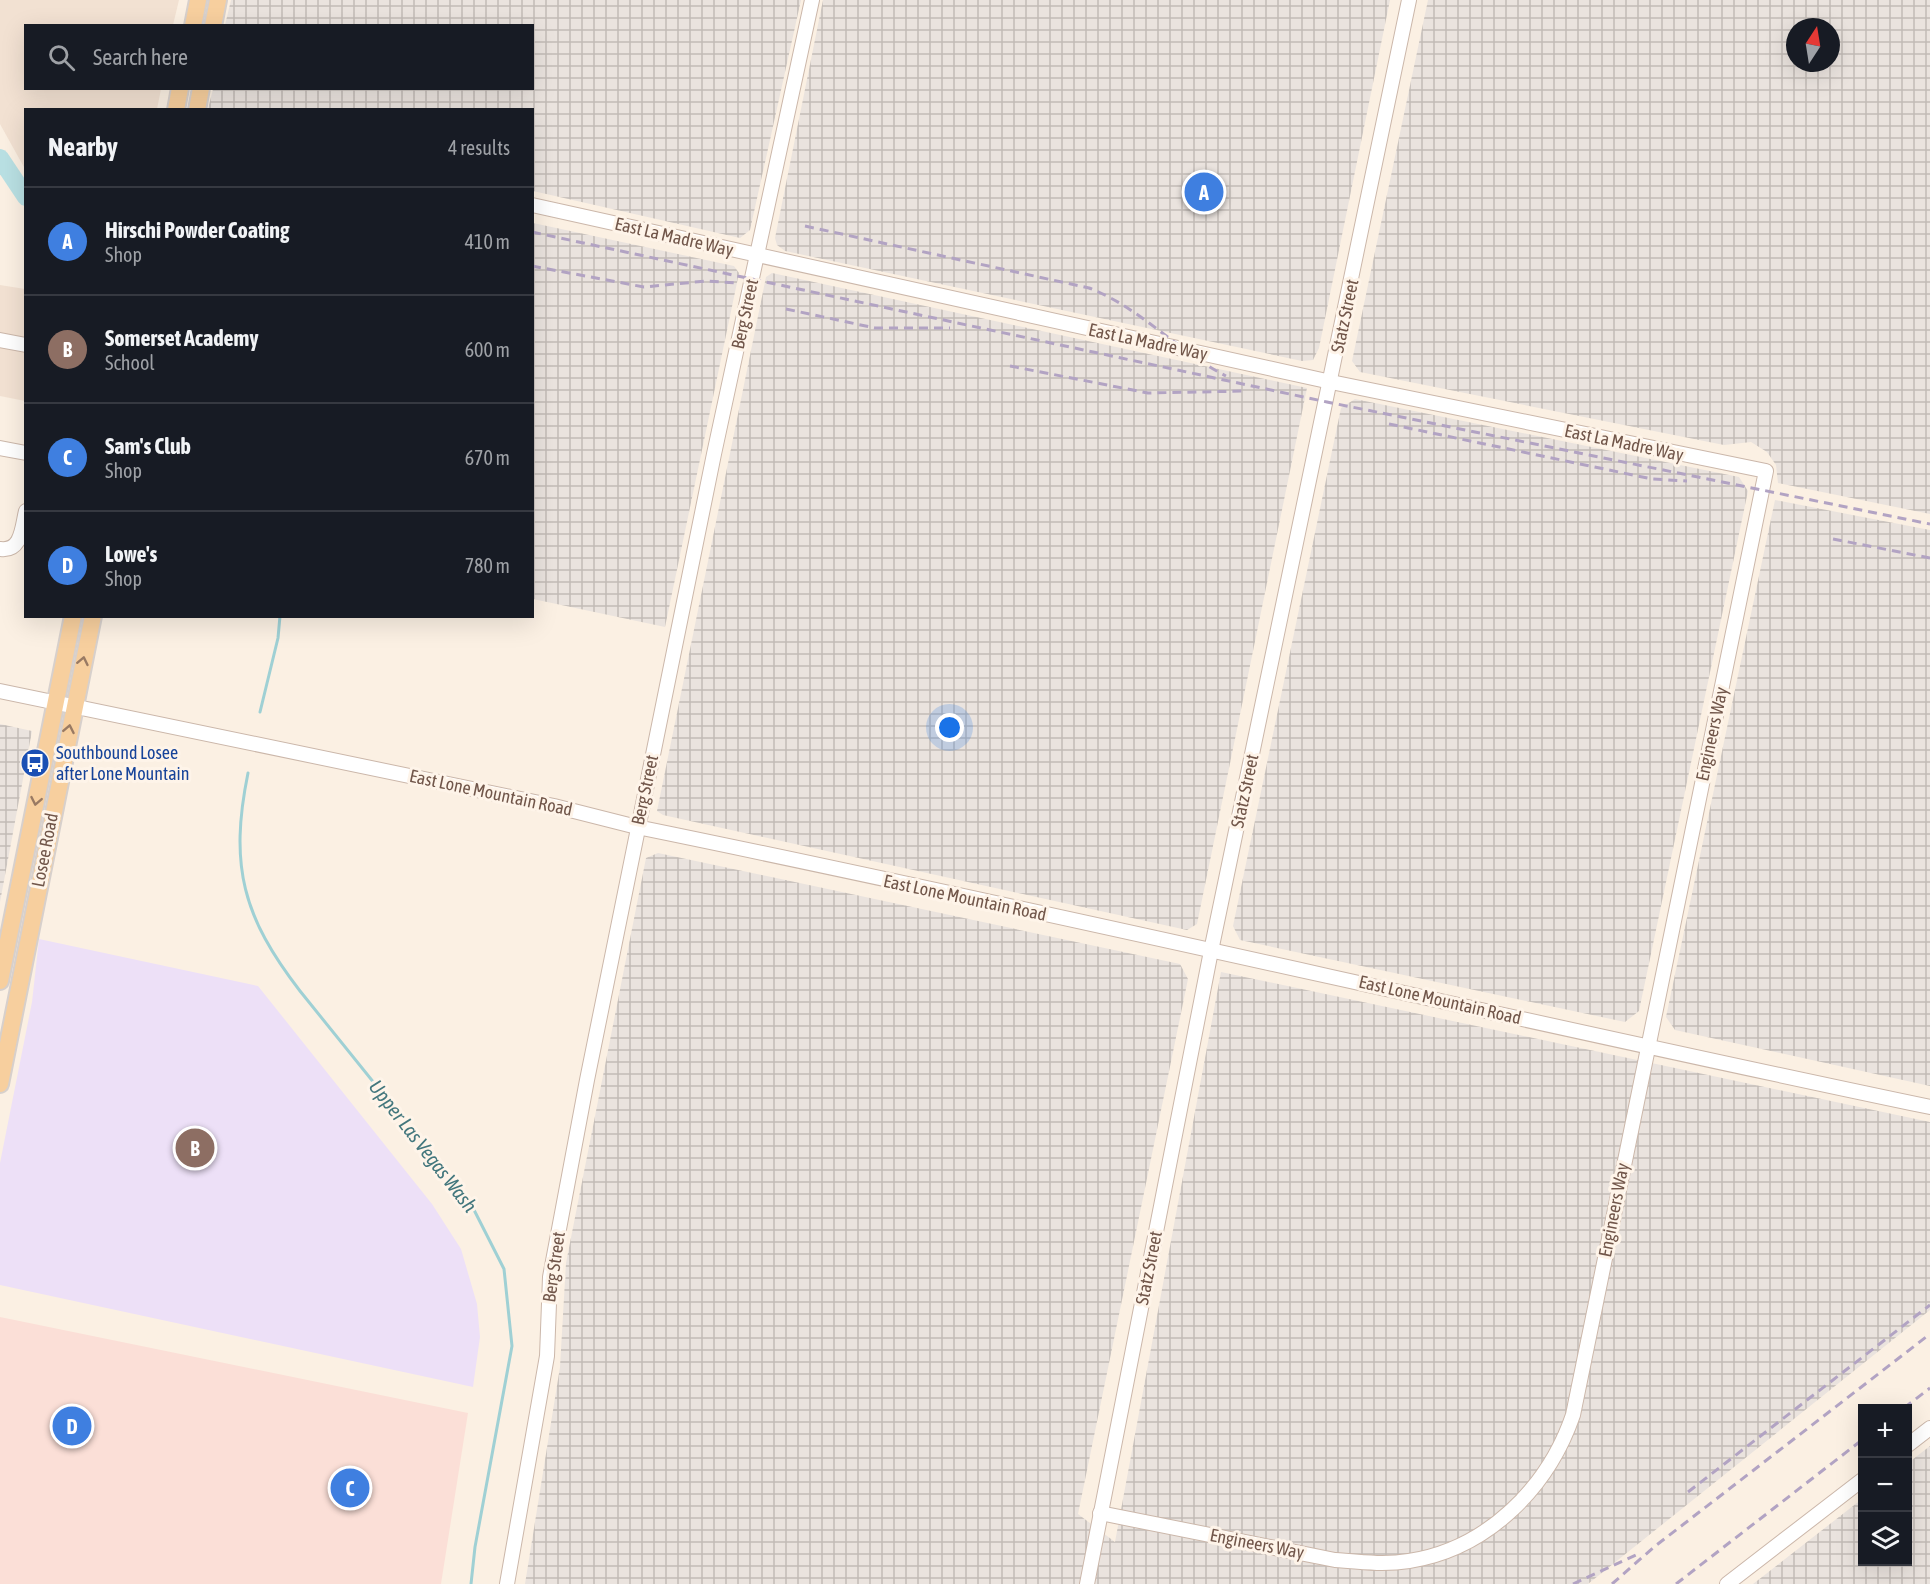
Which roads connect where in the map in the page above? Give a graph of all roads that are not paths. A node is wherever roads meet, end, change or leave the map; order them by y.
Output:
1 (198, 0) edge
2 (218, 0) edge
3 (812, 0) edge
4 (1409, 0) edge
5 (193, 24) edge
6 (213, 24) edge
7 (180, 90) edge
8 (201, 90) edge
9 (176, 108) edge
10 (197, 108) edge
11 (534, 206) edge
12 (758, 256) junction
13 (0, 340) edge
14 (24, 345) edge
15 (1331, 382) junction
16 (0, 448) edge
17 (24, 453) edge
18 (1766, 471) joint
19 (24, 521) edge
20 (7, 548) edge
21 (73, 618) edge
22 (93, 618) edge
23 (0, 691) edge
24 (56, 702) junction
25 (74, 706) junction
26 (637, 827) junction
27 (18, 892) junction
28 (1211, 951) junction
29 (1, 977) edge
30 (20, 984) junction
31 (1647, 1047) junction
32 (6, 1055) junction
33 (0, 1084) edge
34 (1930, 1107) edge
35 (1930, 1428) edge
36 (1912, 1442) edge
37 (1858, 1484) edge
38 (1100, 1513) junction
39 (507, 1584) edge
40 (1087, 1584) edge
41 (1727, 1584) edge

1 - 5 main road
2 - 6 main road
3 - 12 street, Berg Street
4 - 15 street, Statz Street
7 - 9 main road
8 - 10 main road
11 - 12 street, East La Madre Way
12 - 15 street, East La Madre Way
12 - 26 street, Berg Street
13 - 14 street
15 - 18 street, East La Madre Way
15 - 28 street, Statz Street
16 - 17 street
18 - 31 street, Engineers Way
19 - 20 street
21 - 24 main road, Losee Road
25 -> 22 main road, Losee Road
23 - 24 street, East Lone Mountain Road
24 - 25 street, East Lone Mountain Road
24 -> 27 main road, Losee Road
25 - 26 street, East Lone Mountain Road
30 -> 25 main road, Losee Road
26 - 28 street, East Lone Mountain Road
26 - 39 street, Berg Street
27 - 29 main road, Losee Road
27 - 30 main road
28 - 31 street, East Lone Mountain Road
28 - 38 street, Statz Street
29 - 32 main road
30 - 32 main road, Losee Road
31 - 34 street, East Lone Mountain Road
31 - 38 street, Engineers Way
32 - 33 main road, Losee Road
35 - 36 street
37 - 41 street
38 - 40 street, Statz Street

